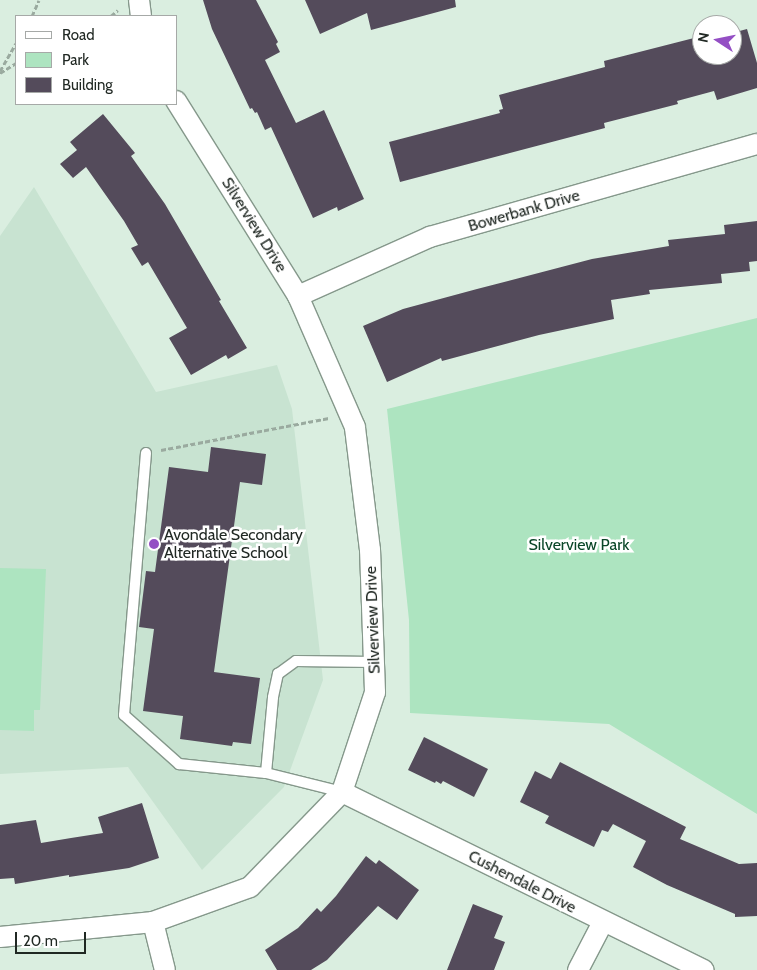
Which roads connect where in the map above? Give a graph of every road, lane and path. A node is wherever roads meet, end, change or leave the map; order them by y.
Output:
1 (39, 0) edge
2 (139, 0) edge
3 (32, 15) edge
4 (142, 15) edge
5 (15, 45) edge
6 (15, 64) edge
7 (0, 72) edge
8 (178, 104) edge
9 (757, 144) edge
10 (298, 296) junction
11 (349, 414) junction
12 (146, 453) joint
13 (374, 662) junction
14 (266, 773) junction
15 (342, 792) junction
16 (153, 922) junction
17 (603, 922) junction
18 (0, 937) edge
19 (165, 970) edge
20 (578, 970) edge
21 (704, 970) edge

1 - 3 path
2 - 4 street
5 - 7 path
6 - 7 path
8 - 10 street, Silverview Drive
9 - 10 street, Bowerbank Drive
10 - 11 street, Silverview Drive
11 - 12 path
11 - 13 street, Silverview Drive
12 - 14 lane
13 - 14 lane
13 - 15 street, Silverview Drive
14 - 15 lane
15 - 16 street, Silverview Drive
15 - 17 street, Cushendale Drive
16 - 18 street, Silverview Drive
16 - 19 street
17 - 20 street
17 - 21 street, Cushendale Drive

